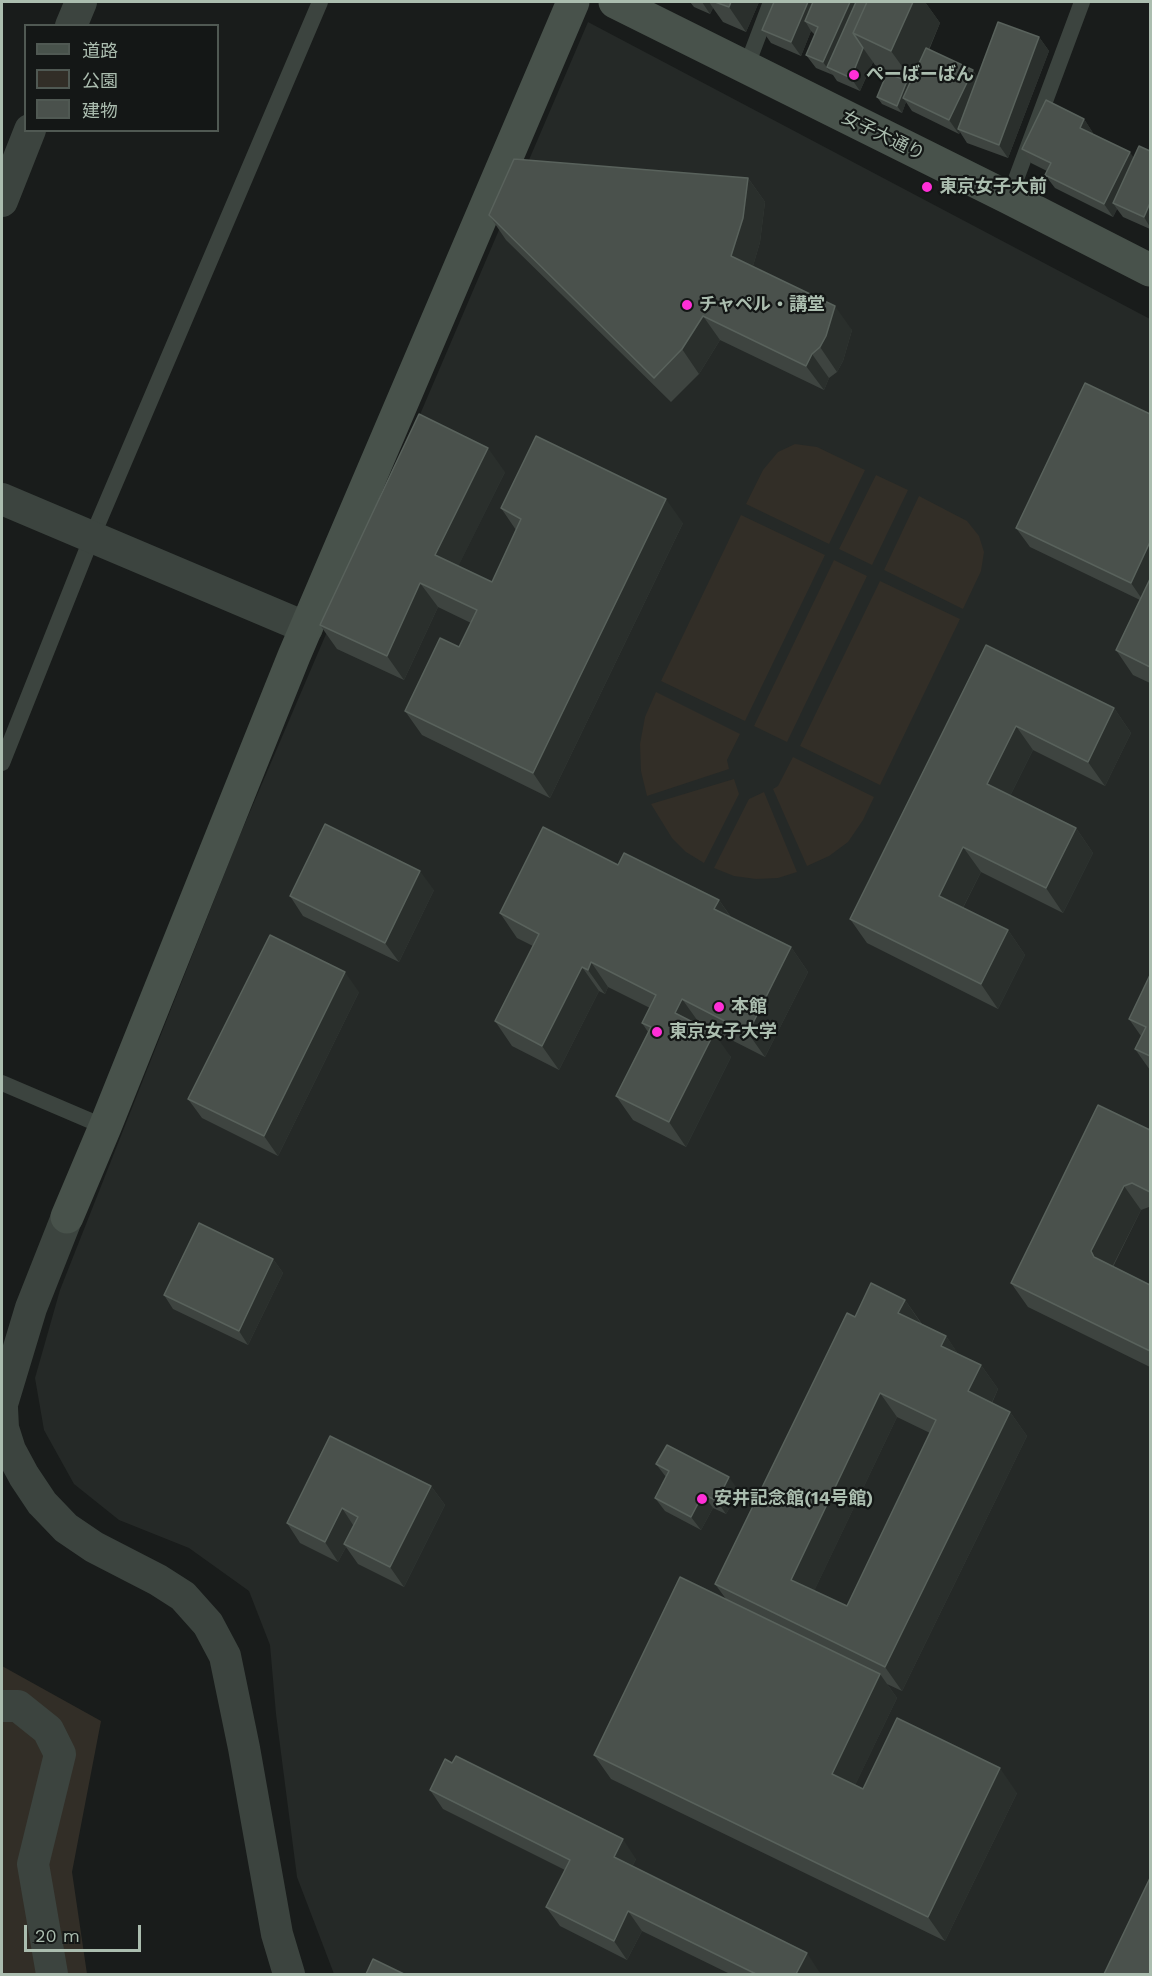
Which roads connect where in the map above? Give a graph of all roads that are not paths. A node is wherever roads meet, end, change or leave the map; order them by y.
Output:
1 (81, 2) edge
2 (320, 2) edge
3 (573, 2) edge
4 (615, 2) edge
5 (771, 2) edge
6 (1082, 2) edge
7 (73, 24) edge
8 (746, 68) junction
9 (29, 132) edge
10 (1009, 198) junction
11 (2, 201) edge
12 (1150, 270) edge
13 (2, 499) edge
14 (92, 537) junction
15 (307, 628) junction
16 (2, 763) edge
17 (2, 1083) edge
18 (105, 1127) junction
19 (67, 1217) joint
20 (2, 1406) edge
21 (2, 1706) edge
22 (52, 1974) edge
23 (289, 1974) edge

1 - 7 street
2 - 14 lane
3 - 15 street
4 - 8 street, 女子大通り
5 - 8 lane
6 - 10 lane
8 - 10 street, 女子大通り
9 - 11 street
10 - 12 street, 女子大通り
13 - 14 street
14 - 15 street
14 - 16 lane
15 - 18 street
17 - 18 lane
18 - 19 street
19 - 20 street
20 - 23 street
21 - 22 street

